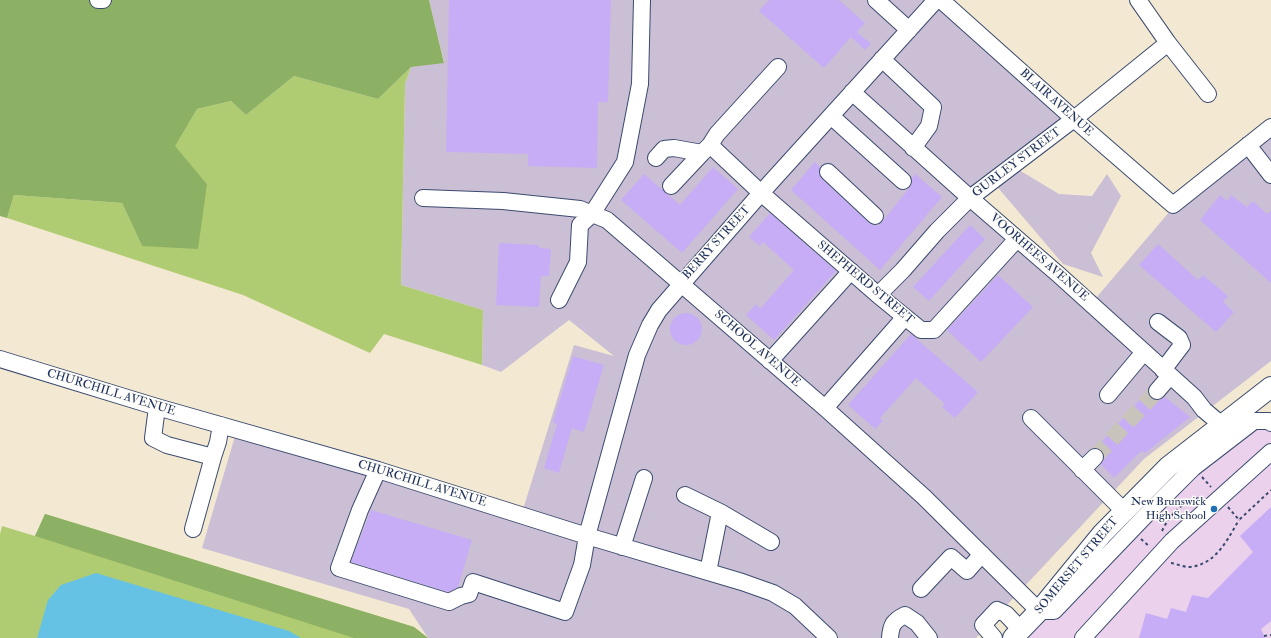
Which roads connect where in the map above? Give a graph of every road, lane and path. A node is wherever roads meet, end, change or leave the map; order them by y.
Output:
1 (98, 0) edge
2 (103, 0) edge
3 (642, 0) edge
4 (876, 0) edge
5 (936, 0) edge
6 (941, 0) edge
7 (1138, 0) edge
8 (909, 30) junction
9 (1168, 42) junction
10 (882, 59) junction
11 (778, 67) dead end
12 (852, 92) junction
13 (1208, 94) dead end
14 (830, 116) junction
15 (1074, 119) junction
16 (1271, 127) edge
17 (1248, 145) junction
18 (914, 148) junction
19 (706, 149) junction
20 (656, 158) dead end
21 (828, 172) dead end
22 (1271, 175) edge
23 (903, 181) dead end
24 (671, 186) dead end
25 (761, 193) junction
26 (423, 198) dead end
27 (970, 198) junction
28 (592, 214) junction
29 (875, 216) dead end
30 (1018, 239) junction
31 (851, 271) junction
32 (681, 284) junction
33 (878, 295) junction
34 (559, 300) dead end
35 (905, 318) junction
36 (1158, 322) dead end
37 (1144, 352) junction
38 (0, 359) edge
39 (770, 360) junction
40 (1167, 373) junction
41 (1271, 387) edge
42 (1157, 391) tunnel mouth
43 (1108, 395) dead end
44 (157, 407) junction
45 (825, 408) junction
46 (1031, 418) dead end
47 (1271, 423) edge
48 (221, 425) junction
49 (1223, 426) junction
50 (1271, 452) edge
51 (213, 457) junction
52 (1095, 457) tunnel mouth
53 (378, 470) junction
54 (1082, 470) junction
55 (1198, 473) dead end
56 (644, 478) dead end
57 (1212, 488) dead end
58 (1271, 490) edge
59 (685, 495) dead end
60 (1204, 497) dead end
61 (1226, 504) dead end
62 (720, 512) junction
63 (1122, 513) junction
64 (1239, 520) junction
65 (193, 528) dead end
66 (1161, 533) dead end
67 (587, 536) junction
68 (1140, 538) dead end
69 (771, 542) dead end
70 (622, 547) junction
71 (1154, 551) dead end
72 (982, 554) junction
73 (1167, 562) dead end
74 (708, 572) junction
75 (921, 589) dead end
76 (1039, 611) junction
77 (1017, 634) edge
78 (1264, 636) dead end
79 (1271, 636) edge
80 (829, 638) edge
81 (890, 638) edge
82 (929, 638) edge
83 (994, 638) edge
84 (1083, 638) edge

1 - 2 street
3 - 28 street
4 - 8 street
5 - 8 street, BERRY STREET
6 - 15 street, BLAIR AVENUE
7 - 9 street
8 - 10 street, BERRY STREET
9 - 13 street
9 - 15 street, GURLEY STREET
10 - 12 street, BERRY STREET
10 - 18 street
11 - 19 street
12 - 14 street, BERRY STREET
12 - 18 street, VOORHEES AVENUE
14 - 23 street
14 - 25 street, BERRY STREET
15 - 17 street, BLAIR AVENUE
15 - 27 street, GURLEY STREET
16 - 17 street
17 - 22 street
18 - 27 street, VOORHEES AVENUE
19 - 20 street
19 - 24 street
19 - 25 street, SHEPHERD STREET
21 - 29 street
25 - 31 street, SHEPHERD STREET
25 - 32 street, BERRY STREET
26 - 28 street, SCHOOL AVENUE
27 - 30 street, VOORHEES AVENUE
27 - 33 street, GURLEY STREET
28 - 32 street, SCHOOL AVENUE
28 - 34 street
30 - 35 street, SHEPHERD STREET
30 - 37 street, VOORHEES AVENUE
31 - 33 street, SHEPHERD STREET
31 - 39 street
32 - 39 street, SCHOOL AVENUE
32 - 67 street, BERRY STREET
33 - 35 street, SHEPHERD STREET
35 - 45 street
36 - 40 street
37 - 40 street, VOORHEES AVENUE
37 - 43 street
38 - 44 street, CHURCHILL AVENUE
39 - 45 street, SCHOOL AVENUE
40 - 42 street
40 - 49 street, VOORHEES AVENUE
41 - 49 main road, SOMERSET STREET
44 - 48 street, CHURCHILL AVENUE
44 - 51 street
45 - 72 street, SCHOOL AVENUE
46 - 54 street
47 - 76 street
48 - 51 street
48 - 53 street, CHURCHILL AVENUE
49 - 63 main road, SOMERSET STREET
50 - 84 street
51 - 65 street
52 - 54 street
53 - 67 street, CHURCHILL AVENUE
53 - 67 street, BERRY STREET
54 - 63 street
55 - 57 path
56 - 70 street
58 - 64 path
59 - 62 street
60 - 66 path
61 - 64 path
62 - 69 street
62 - 74 street
63 - 76 main road, SOMERSET STREET
64 - 73 path
67 - 70 street, CHURCHILL AVENUE
68 - 71 path
70 - 74 street, CHURCHILL AVENUE
72 - 75 street
72 - 76 street, SCHOOL AVENUE
74 - 80 street, CHURCHILL AVENUE
76 - 77 main road, SOMERSET STREET
77 - 83 street
78 - 79 path
81 - 82 street

